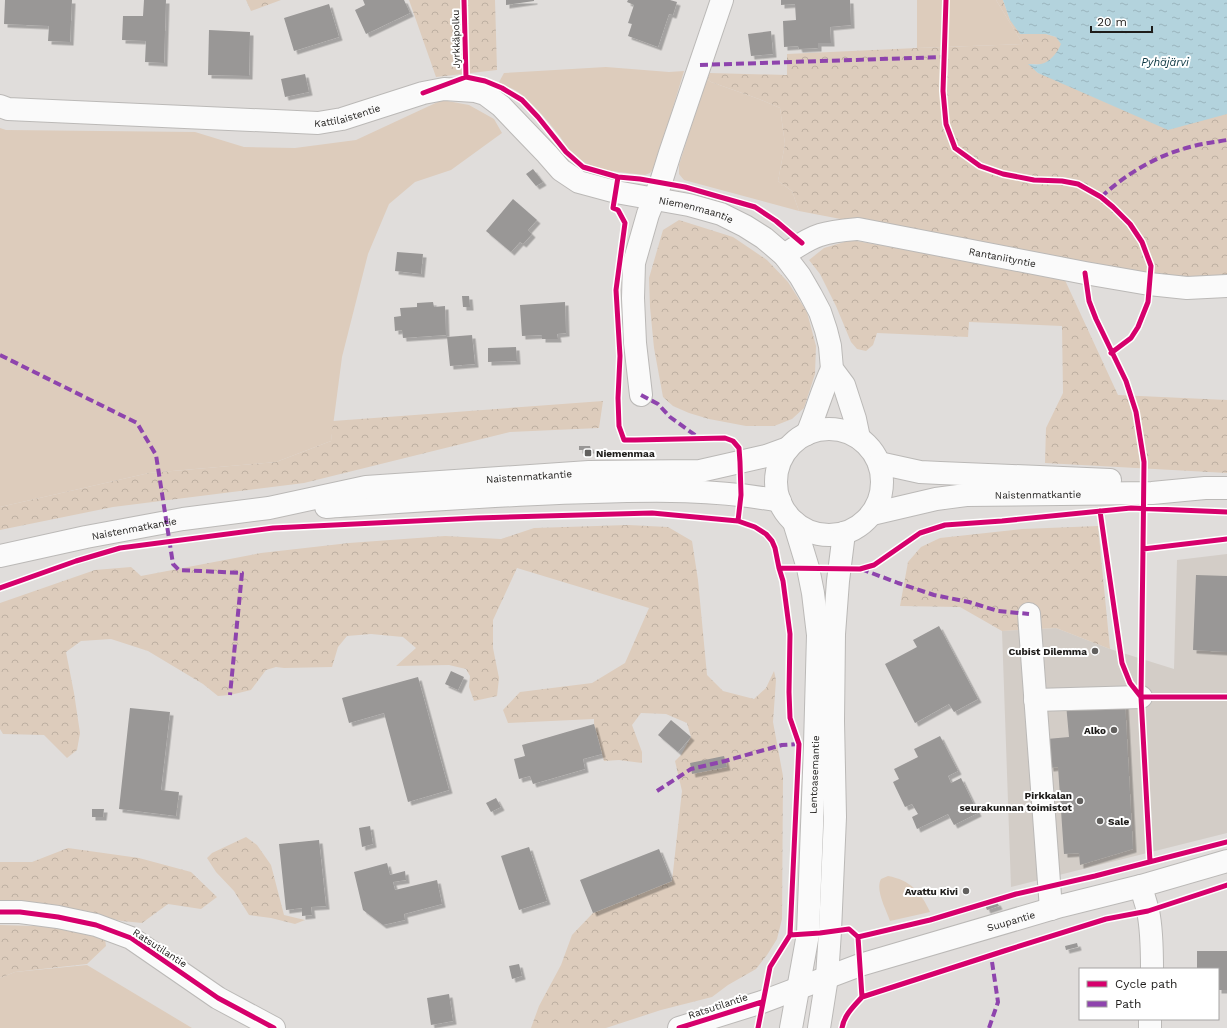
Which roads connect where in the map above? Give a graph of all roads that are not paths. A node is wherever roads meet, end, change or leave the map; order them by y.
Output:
1 (722, 0) edge
2 (0, 106) edge
3 (655, 198) junction
4 (784, 255) junction
5 (1227, 286) edge
6 (832, 369) junction
7 (641, 395) dead end
8 (807, 434) junction
9 (859, 438) junction
10 (788, 448) junction
11 (879, 463) junction
12 (1205, 488) junction
13 (1227, 488) edge
14 (780, 501) junction
15 (269, 508) junction
16 (872, 514) junction
17 (794, 522) junction
18 (844, 533) junction
19 (0, 556) edge
20 (1029, 614) dead end
21 (1141, 697) dead end
22 (1035, 700) junction
23 (1227, 861) edge
24 (1141, 886) junction
25 (1051, 908) junction
26 (0, 912) edge
27 (1152, 968) edge
28 (827, 977) junction
29 (798, 989) junction
30 (274, 1028) edge
31 (679, 1028) edge
32 (791, 1028) edge
33 (819, 1028) edge

1 - 3 main road, Niemenmaantie
2 - 3 main road, Kattilaistentie
3 - 4 main road, Niemenmaantie
3 - 7 main road
4 - 5 main road, Rantaniityntie
4 - 6 main road, Niemenmaantie
6 - 8 main road, Niemenmaantie
6 - 9 main road
8 - 9 main road
8 - 10 main road
9 - 11 main road
10 - 14 main road
10 - 15 main road, Naistenmatkantie
11 - 12 main road, Naistenmatkantie
11 - 16 main road
12 - 13 main road, Naistenmatkantie
12 - 16 main road, Naistenmatkantie
14 - 15 main road, Naistenmatkantie
14 - 17 main road
15 - 19 main road, Naistenmatkantie
16 - 18 main road
17 - 18 main road
17 - 29 main road, Lentoasemantie
18 - 28 main road, Lentoasemantie
20 - 22 main road
21 - 22 main road
22 - 25 main road
23 - 24 main road, Suupantie
24 - 25 main road, Suupantie
24 - 27 main road
25 - 28 main road, Suupantie
26 - 30 main road, Ratsutilantie
28 - 29 main road, Suupantie
28 - 33 main road, Lentoasemantie
29 - 31 main road, Ratsutilantie
29 - 32 main road, Lentoasemantie

